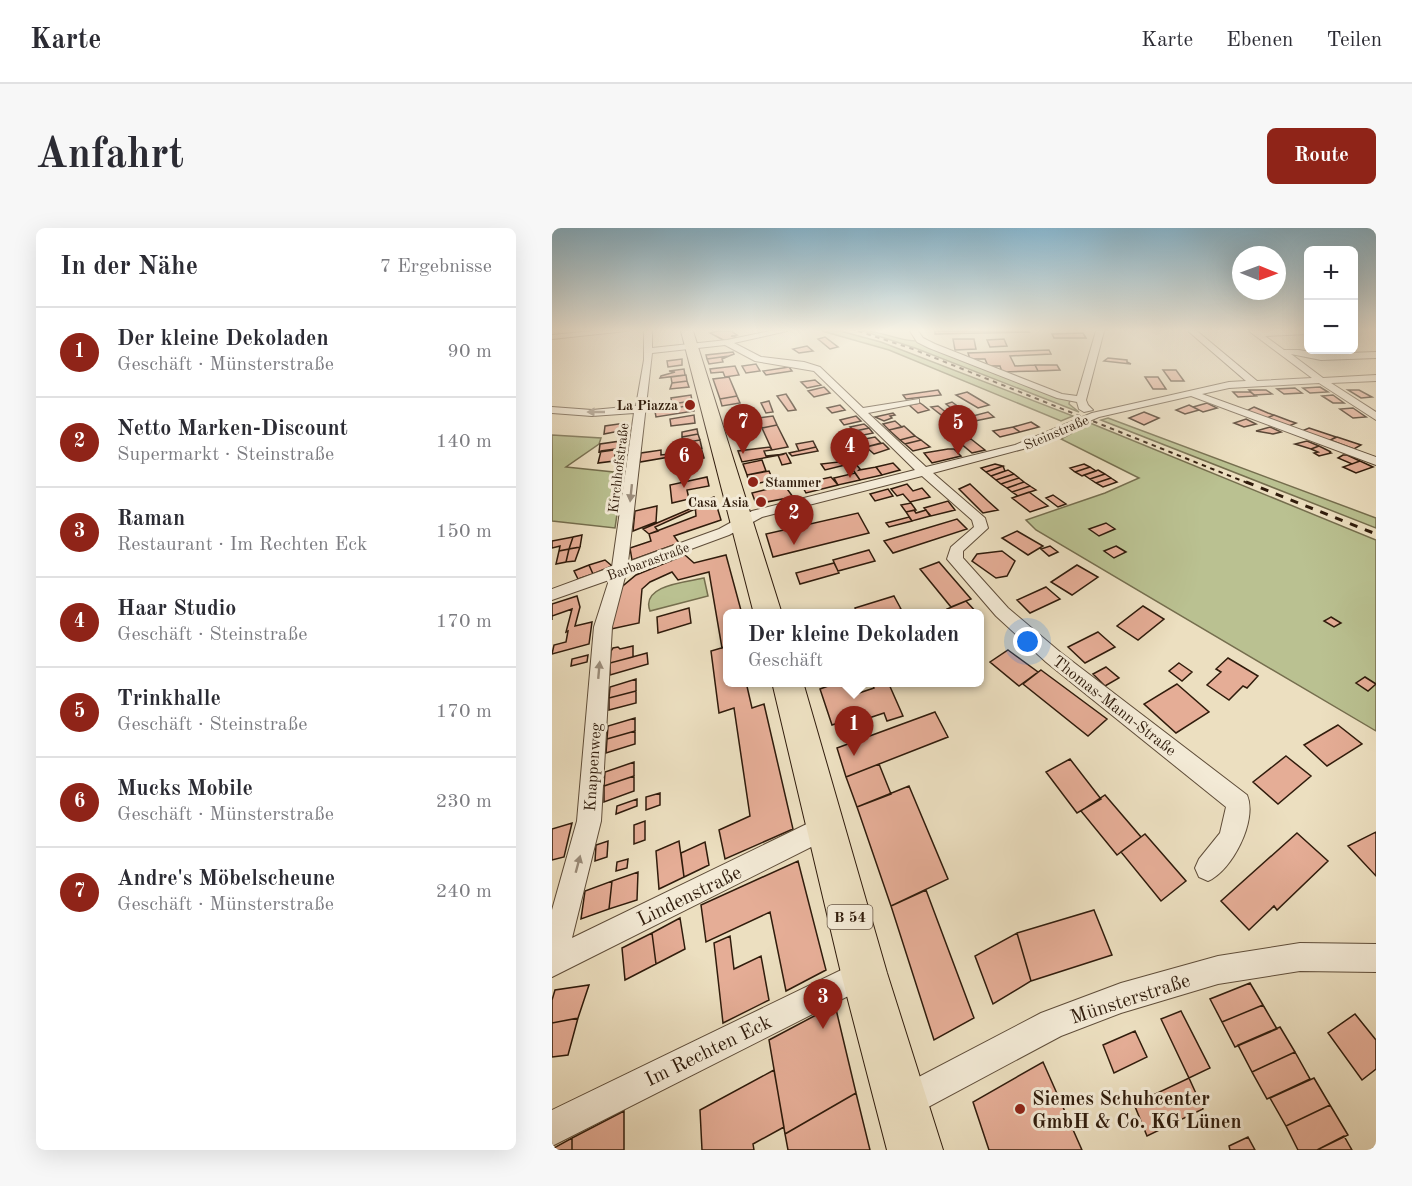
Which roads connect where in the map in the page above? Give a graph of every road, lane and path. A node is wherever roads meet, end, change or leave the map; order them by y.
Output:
1 (645, 374) edge
2 (699, 374) edge
3 (820, 374) edge
4 (1004, 374) edge
5 (1088, 374) edge
6 (1243, 374) edge
7 (1312, 374) edge
8 (1376, 378) edge
9 (1320, 380) junction
10 (1254, 383) junction
11 (1191, 393) junction
12 (1081, 400) junction
13 (915, 401) dead end
14 (641, 409) junction
15 (552, 410) edge
16 (861, 411) junction
17 (1095, 415) junction
18 (1376, 417) edge
19 (1376, 461) edge
20 (925, 472) junction
21 (742, 522) junction
22 (619, 572) junction
23 (552, 595) edge
24 (767, 609) edge
25 (788, 687) edge
26 (826, 827) junction
27 (1208, 868) dead end
28 (1376, 958) edge
29 (552, 962) edge
30 (864, 973) junction
31 (902, 1104) junction
32 (552, 1129) edge
33 (915, 1150) edge

1 - 14 street, Kirchhofstraße
2 - 21 main road
3 - 16 street
4 - 12 street
5 - 12 street
6 - 10 street
7 - 9 street
8 - 9 street, Steinstraße
9 - 10 street, Steinstraße
9 - 18 street
10 - 11 street, Steinstraße
11 - 17 street, Steinstraße
11 - 19 street
12 - 17 street
13 - 16 street
14 -> 15 street
14 -> 22 street, Kirchhofstraße
16 - 20 street
17 - 20 street, Steinstraße
20 - 21 street, Steinstraße
20 - 27 street, Thomas-Mann-Straße
21 - 22 street, Barbarastraße
21 - 24 main road
22 - 23 street, Barbarastraße
29 -> 22 street, Knappenweg
25 - 26 main road, B 54
26 - 29 street, Lindenstraße
26 - 30 main road, B 54
28 - 31 street, Münsterstraße
30 - 31 main road, B 54
30 - 32 street, Im Rechten Eck
31 - 33 main road, B 54

